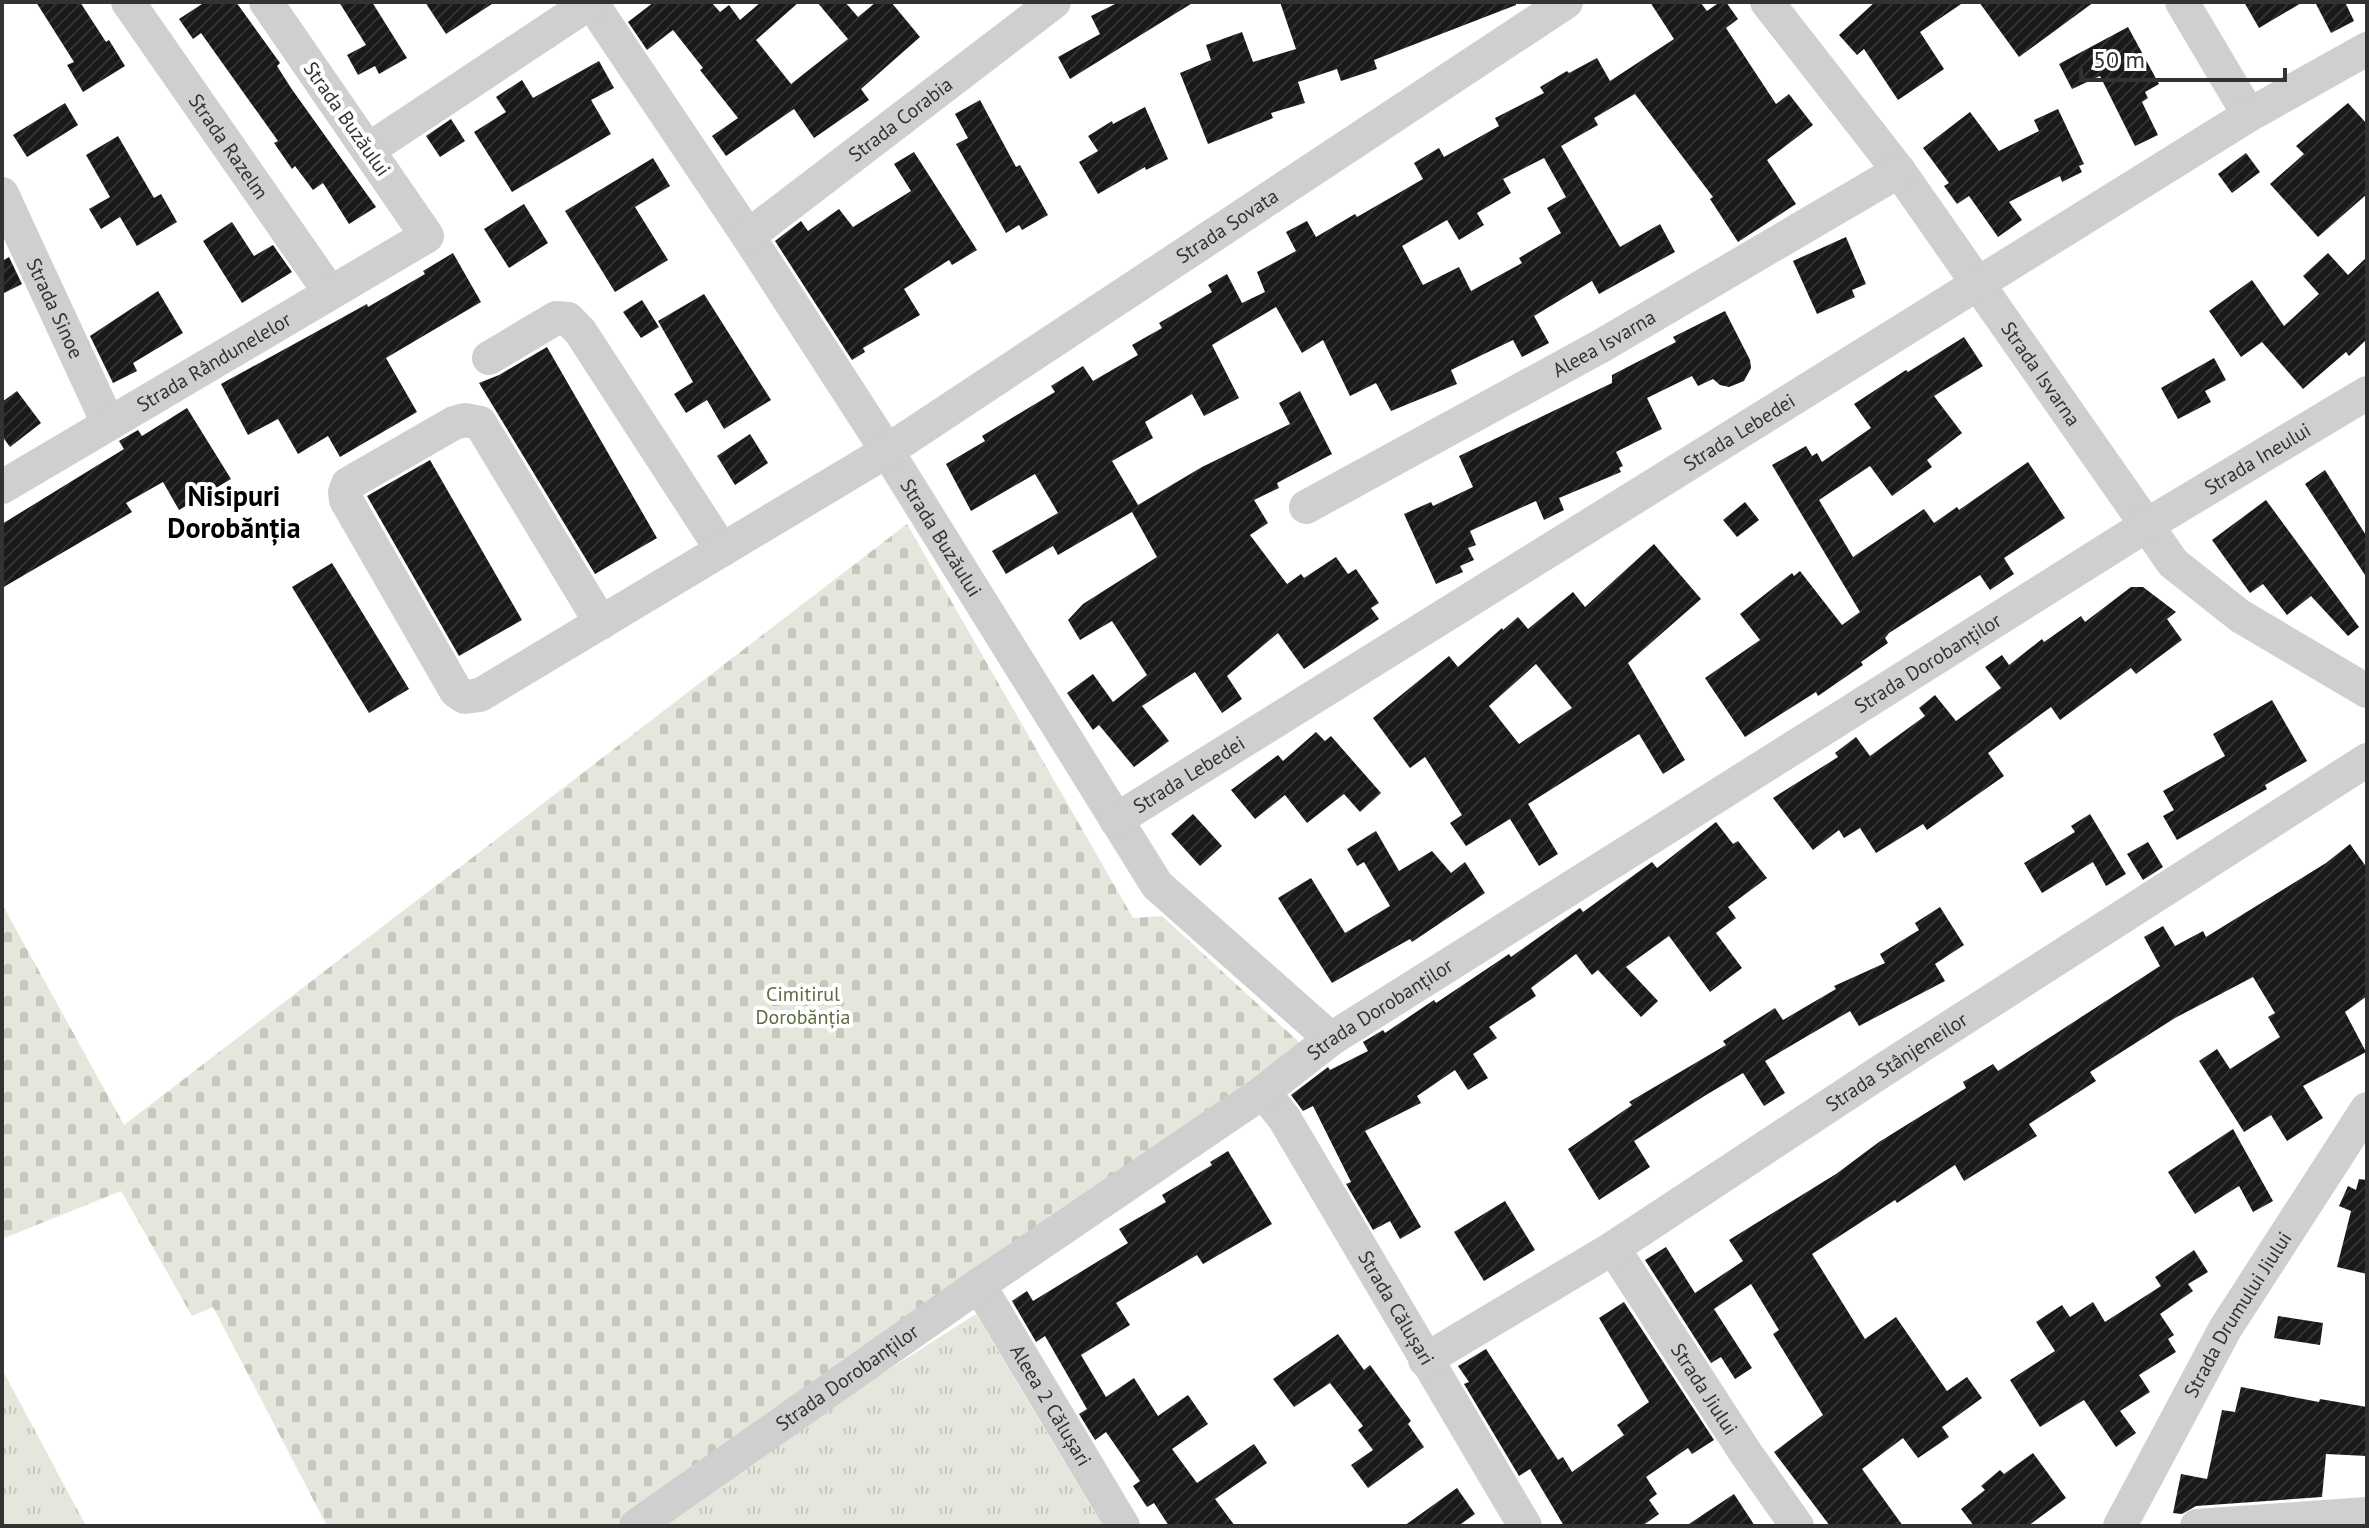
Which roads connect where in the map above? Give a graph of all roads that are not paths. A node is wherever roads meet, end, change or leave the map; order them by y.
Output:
1 (128, 2) edge
2 (266, 2) edge
3 (591, 2) edge
4 (1054, 2) edge
5 (1566, 2) edge
6 (1767, 2) edge
7 (2182, 2) edge
8 (2367, 49) edge
9 (2249, 115) junction
10 (368, 150) junction
11 (1899, 171) junction
12 (2, 194) edge
13 (427, 236) joint
14 (748, 236) junction
15 (1978, 283) junction
16 (329, 291) junction
17 (489, 358) dead end
18 (2367, 393) edge
19 (108, 423) junction
20 (887, 451) junction
21 (2, 487) edge
22 (1306, 507) dead end
23 (2147, 525) junction
24 (722, 550) junction
25 (601, 623) junction
26 (2367, 691) edge
27 (2367, 760) edge
28 (1116, 820) junction
29 (1331, 1039) junction
30 (1263, 1092) junction
31 (2367, 1109) edge
32 (1613, 1248) junction
33 (979, 1285) junction
34 (1425, 1360) junction
35 (2367, 1514) edge
36 (636, 1526) edge
37 (1123, 1526) edge
38 (1525, 1526) edge
39 (1797, 1526) edge
40 (2120, 1526) edge
41 (2197, 1526) edge

1 - 16 street, Strada Razelm
2 - 10 street, Strada Buzăului
3 - 10 street
3 - 14 street, Strada Buzăului
4 - 14 street, Strada Corabia
5 - 20 street, Strada Sovata
6 - 11 street, Strada Isvarna
7 - 9 street
8 - 9 street, Strada Lebedei
9 - 15 street, Strada Lebedei
10 - 13 street, Strada Buzăului
11 - 15 street, Strada Isvarna
11 - 22 street, Aleea Isvarna
12 - 19 street, Strada Sinoe
13 - 16 street, Strada Rândunelelor
14 - 20 street, Strada Buzăului
15 - 23 street, Strada Isvarna
15 - 28 street, Strada Lebedei
16 - 19 street, Strada Rândunelelor
17 - 24 street
18 - 23 street, Strada Ineului
19 - 21 street, Strada Rândunelelor
20 - 24 street, Strada Sovata
20 - 28 street, Strada Buzăului
23 - 26 street, Strada Isvarna
23 - 29 street, Strada Dorobanților
24 - 25 street, Strada Sovata
25 - 25 street, Strada Sovata
27 - 32 street, Strada Stânjeneilor
28 - 29 street, Strada Buzăului
29 - 30 street, Strada Dorobanților
30 - 33 street, Strada Dorobanților
30 - 34 street, Strada Călușari
31 - 40 street, Strada Drumului Jiului
32 - 34 street, Strada Stânjeneilor
32 - 39 street, Strada Jiului
33 - 36 street, Strada Dorobanților
33 - 37 street, Aleea 2 Călușari
34 - 38 street, Strada Călușari
35 - 41 street

